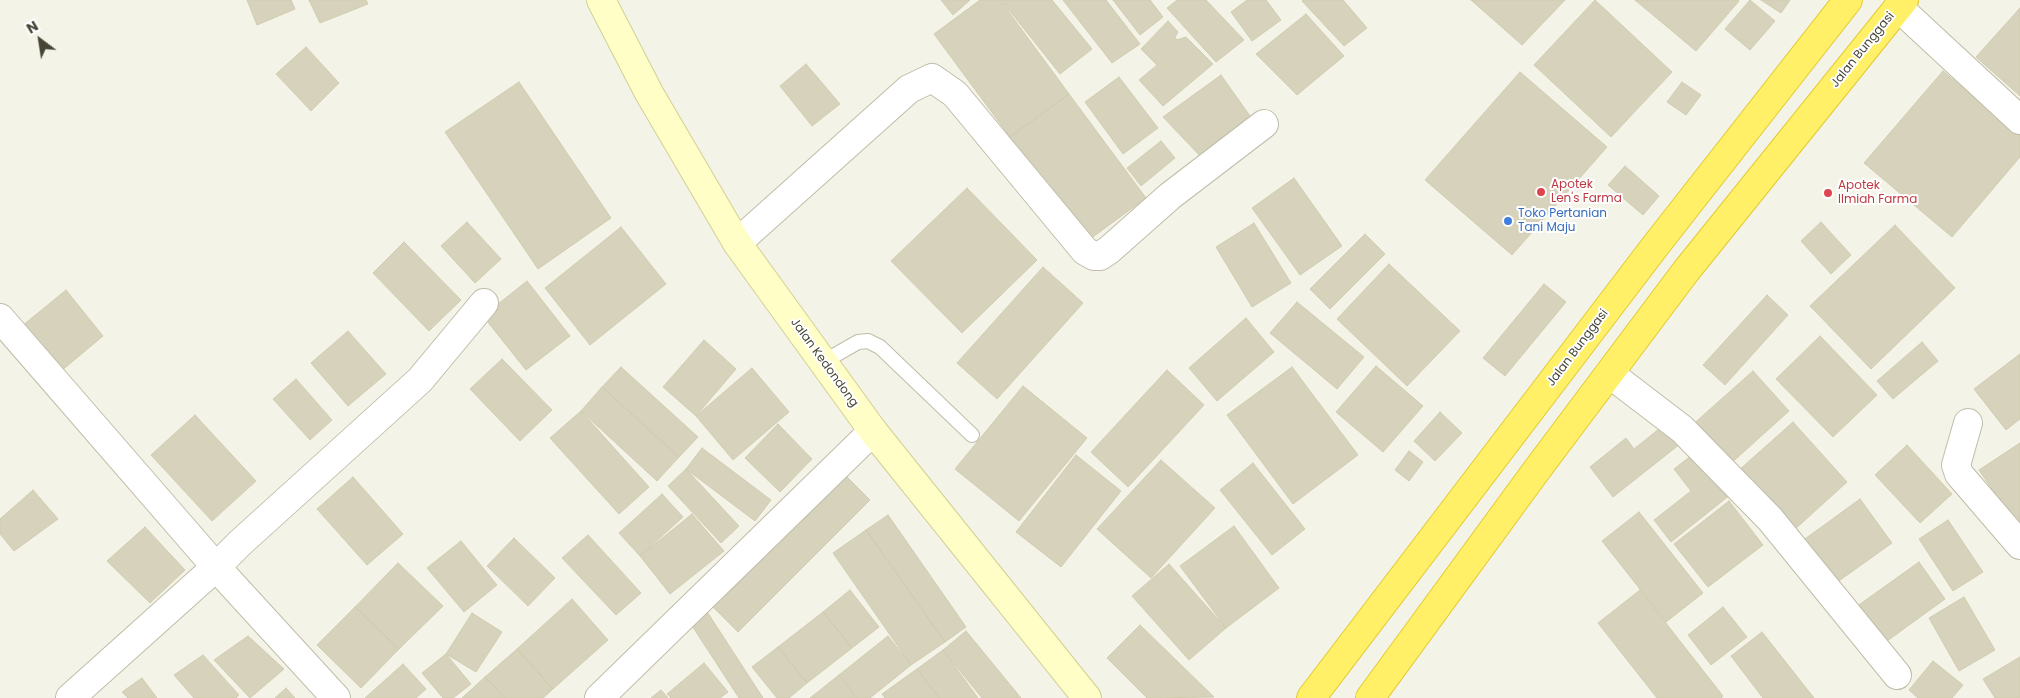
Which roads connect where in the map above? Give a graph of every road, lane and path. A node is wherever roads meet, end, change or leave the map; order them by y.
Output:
1 (601, 0) edge
2 (1848, 0) edge
3 (1901, 4) edge
4 (2020, 120) edge
5 (1264, 124) dead end
6 (737, 243) junction
7 (1656, 245) junction
8 (1686, 271) junction
9 (484, 302) dead end
10 (0, 318) edge
11 (822, 362) junction
12 (1610, 374) junction
13 (1968, 423) dead end
14 (873, 431) junction
15 (972, 434) dead end
16 (2020, 545) edge
17 (216, 567) junction
18 (1897, 675) dead end
19 (70, 698) edge
20 (336, 698) edge
21 (600, 698) edge
22 (1087, 698) edge
23 (1311, 698) edge
24 (1370, 698) edge

1 - 6 street, Jalan Kedondong
2 - 7 highway, Jalan Bunggasi
3 - 4 street
3 - 8 highway, Jalan Bunggasi
5 - 6 street
6 - 11 street, Jalan Kedondong
7 - 8 highway
7 - 23 highway, Jalan Bunggasi
8 - 12 highway, Jalan Bunggasi
9 - 17 street
10 - 17 street
11 - 14 street, Jalan Kedondong
11 - 15 lane
12 - 18 street
12 - 24 highway, Jalan Bunggasi
13 - 16 street
14 - 21 street
14 - 22 street, Jalan Kedondong
17 - 19 street
17 - 20 street

